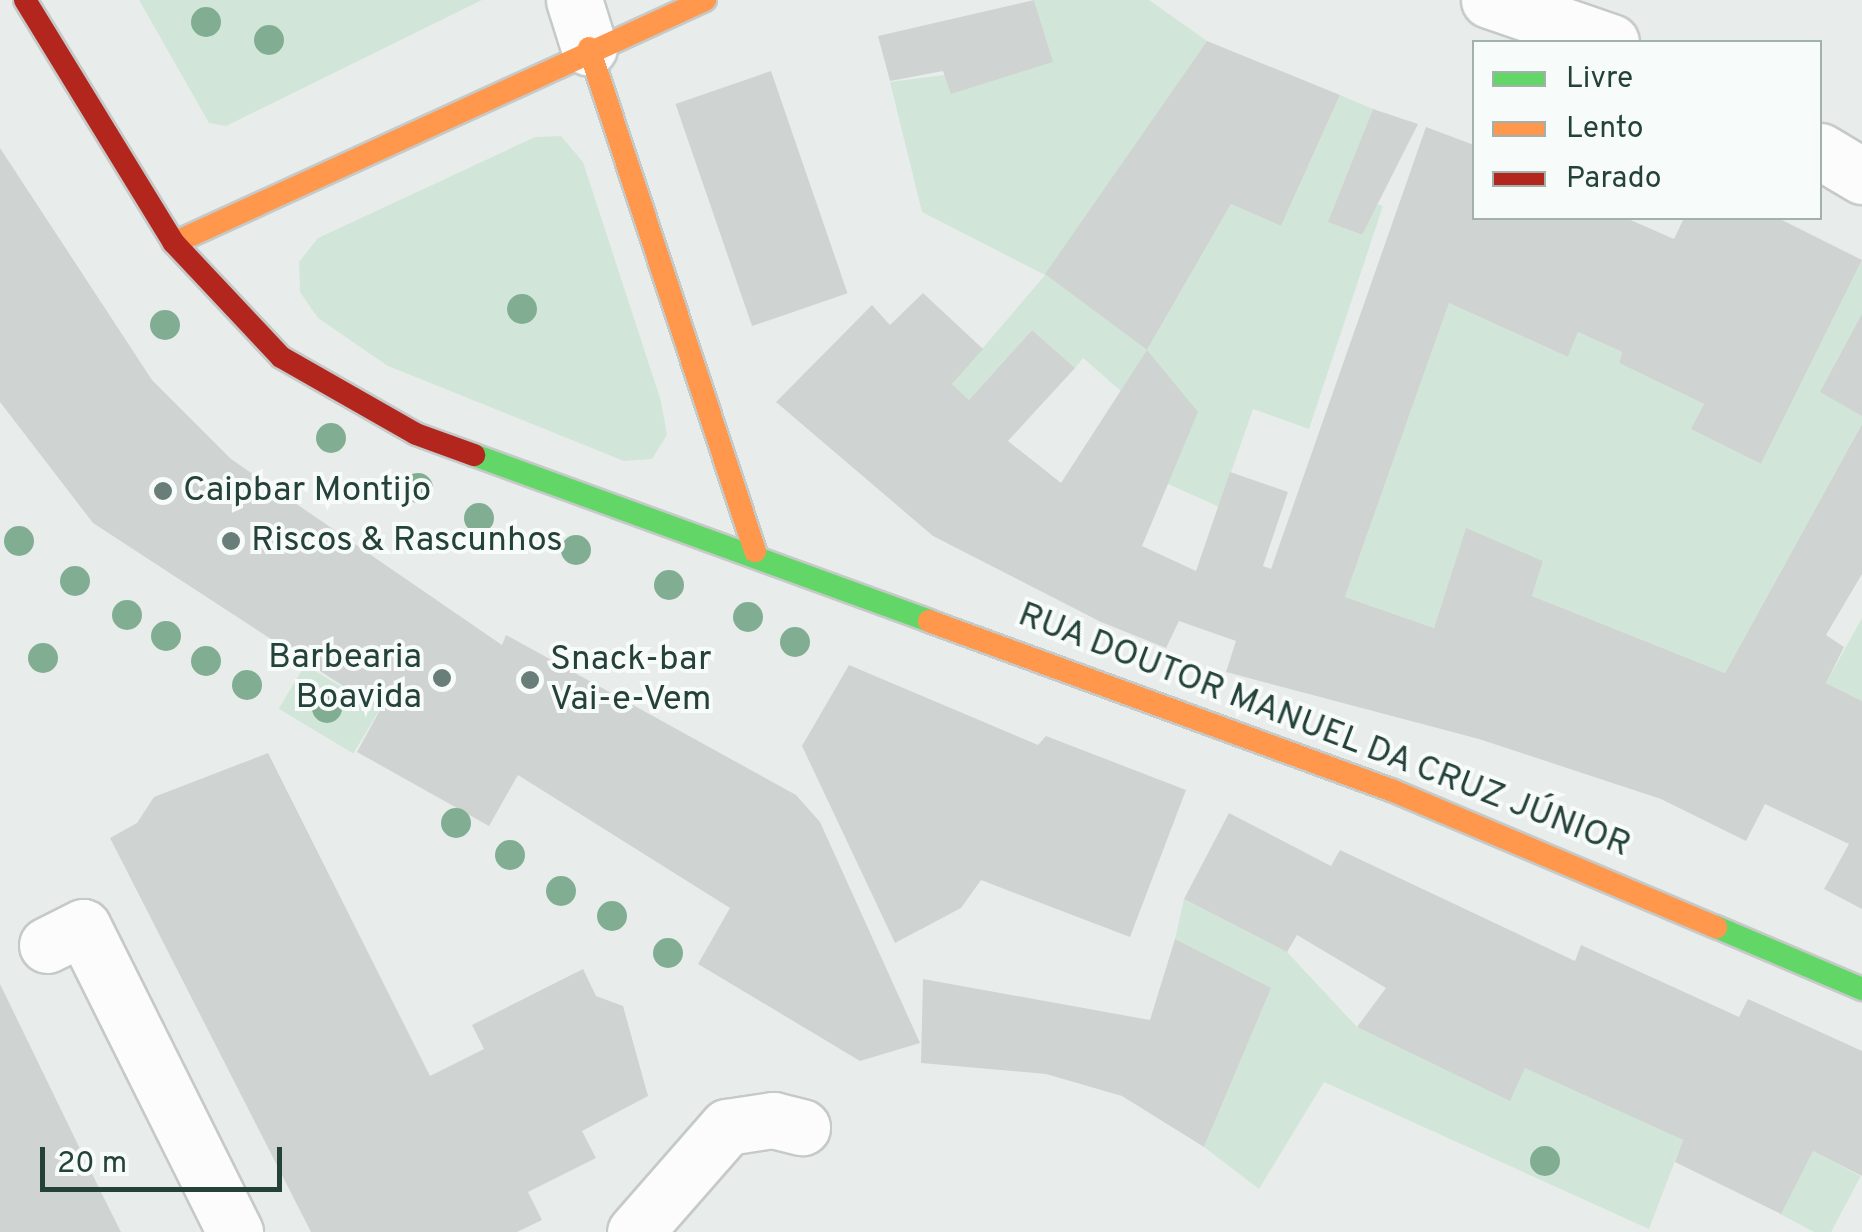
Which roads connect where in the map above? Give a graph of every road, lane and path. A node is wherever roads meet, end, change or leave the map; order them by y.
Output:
1 (25, 0) edge
2 (705, 0) edge
3 (1488, 0) edge
4 (581, 24) edge
5 (1605, 40) edge
6 (1822, 152) edge
7 (1862, 176) edge
8 (174, 242) junction
9 (755, 551) junction
10 (46, 944) dead end
11 (1862, 989) edge
12 (802, 1127) dead end
13 (235, 1232) edge
14 (636, 1232) edge

1 - 8 main road, RUA DOUTOR MANUEL DA CRUZ JÚNIOR
2 - 4 main road
3 - 5 street
4 - 8 main road
4 - 9 main road
6 - 7 street
8 - 9 main road, RUA DOUTOR MANUEL DA CRUZ JÚNIOR
9 - 11 main road, RUA DOUTOR MANUEL DA CRUZ JÚNIOR
10 - 13 street
12 - 14 street

